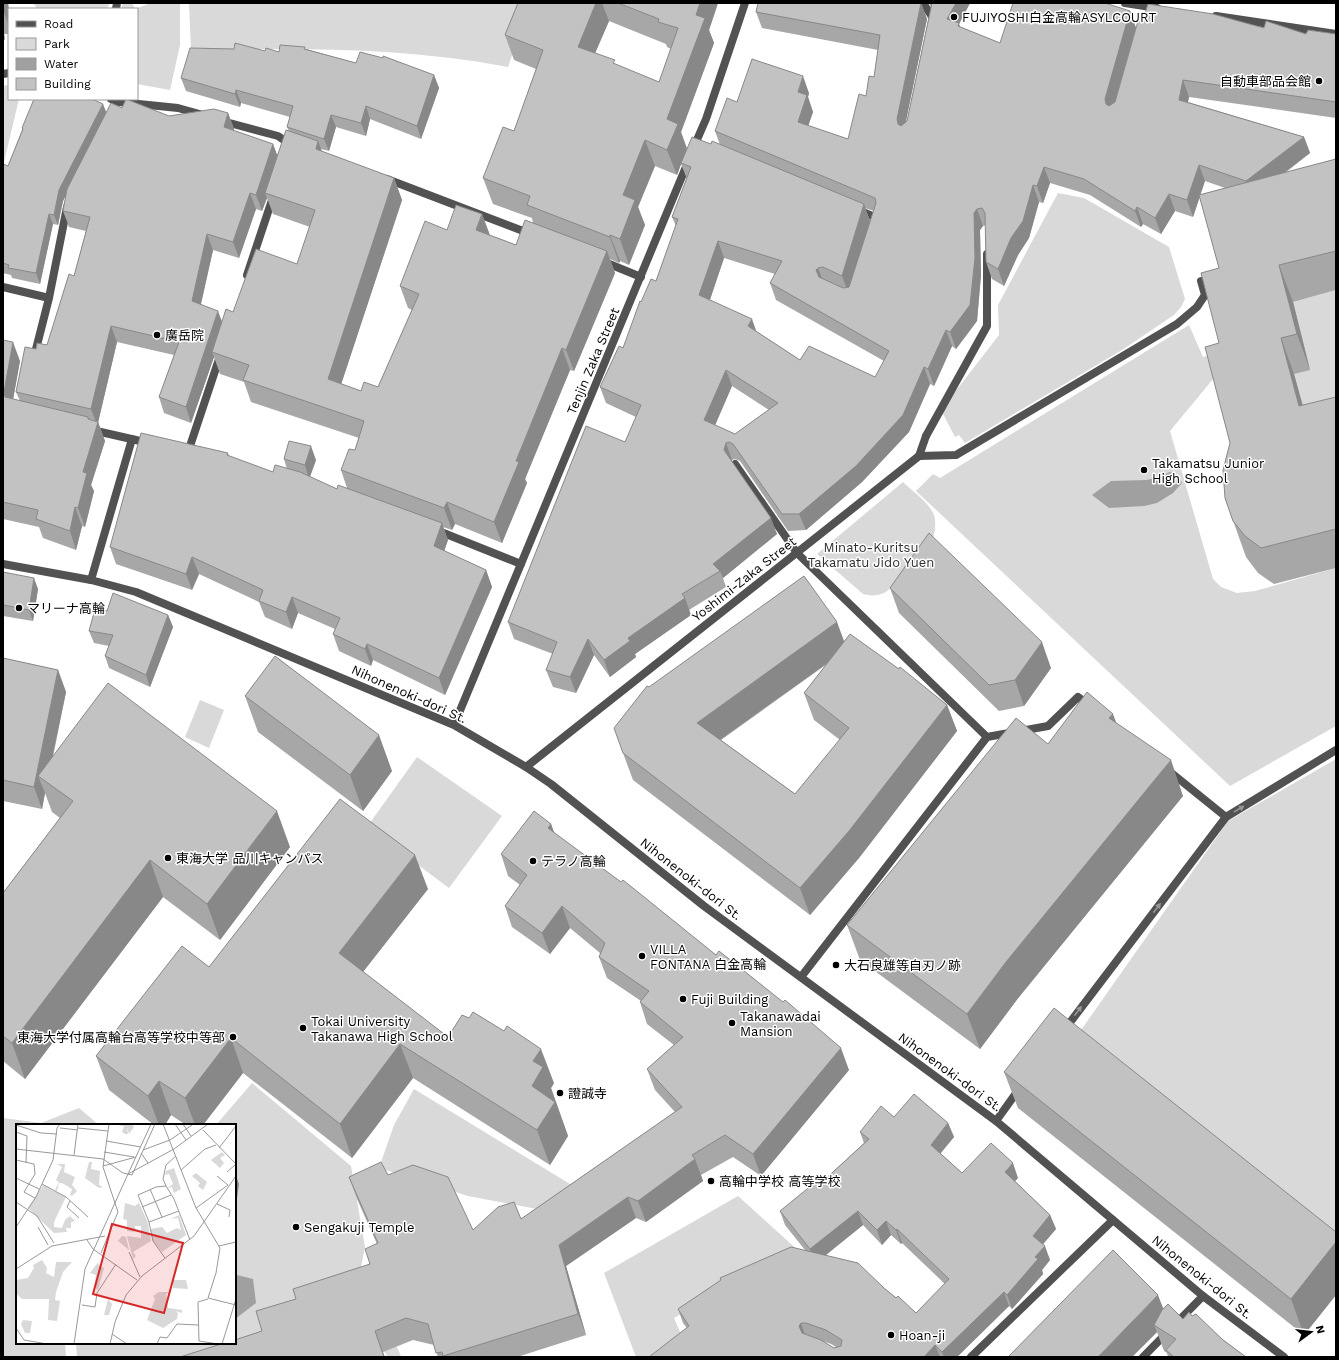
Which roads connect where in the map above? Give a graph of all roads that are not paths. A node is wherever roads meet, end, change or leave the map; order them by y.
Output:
1 (745, 3) edge
2 (923, 3) edge
3 (1125, 3) edge
4 (1163, 8) edge
5 (1206, 15) edge
6 (930, 32) edge
7 (1336, 34) edge
8 (115, 103) edge
9 (302, 148) edge
10 (378, 176) edge
11 (275, 190) edge
12 (71, 196) edge
13 (848, 206) edge
14 (872, 233) edge
15 (537, 236) edge
16 (986, 244) edge
17 (597, 259) edge
18 (641, 276) junction
19 (245, 280) edge
20 (1201, 281) edge
21 (3, 287) edge
22 (49, 298) junction
23 (223, 347) edge
24 (27, 355) edge
25 (85, 428) edge
26 (132, 439) junction
27 (160, 446) edge
28 (188, 452) edge
29 (919, 456) junction
30 (735, 464) edge
31 (426, 526) edge
32 (798, 553) junction
33 (3, 564) edge
34 (521, 564) junction
35 (91, 580) junction
36 (1096, 712) edge
37 (454, 725) junction
38 (987, 736) junction
39 (1336, 750) edge
40 (526, 767) junction
41 (1164, 767) edge
42 (1226, 817) junction
43 (801, 978) junction
44 (1058, 1038) edge
45 (1024, 1083) edge
46 (996, 1121) junction
47 (1113, 1220) junction
48 (1203, 1296) junction
49 (971, 1357) edge
50 (1143, 1357) edge
51 (1284, 1357) edge

1 - 18 street, Tenjin Zaka Street
2 - 6 street
3 - 4 street
5 - 7 street
8 - 9 street
10 - 15 street
11 - 19 street
12 - 22 street
13 - 14 street
16 - 29 street
17 - 18 street
18 - 34 street, Tenjin Zaka Street
20 - 29 street
21 - 22 street
22 - 24 street
23 - 28 street
25 - 26 street
26 - 27 street
26 - 35 street
29 - 32 street, Yoshimi-Zaka Street
30 - 32 street
31 - 34 street
32 - 38 street
32 - 40 street, Yoshimi-Zaka Street
33 - 35 street, Nihonenoki-dori St.
34 - 37 street, Tenjin Zaka Street
35 - 37 street, Nihonenoki-dori St.
36 - 38 street
37 - 40 street, Nihonenoki-dori St.
38 - 43 street
42 -> 39 street
40 - 43 street, Nihonenoki-dori St.
41 - 42 street
44 -> 42 street
43 - 46 street, Nihonenoki-dori St.
45 - 46 street
46 - 47 street, Nihonenoki-dori St.
47 - 48 street, Nihonenoki-dori St.
47 - 49 street
48 - 50 street
48 - 51 street, Nihonenoki-dori St.

